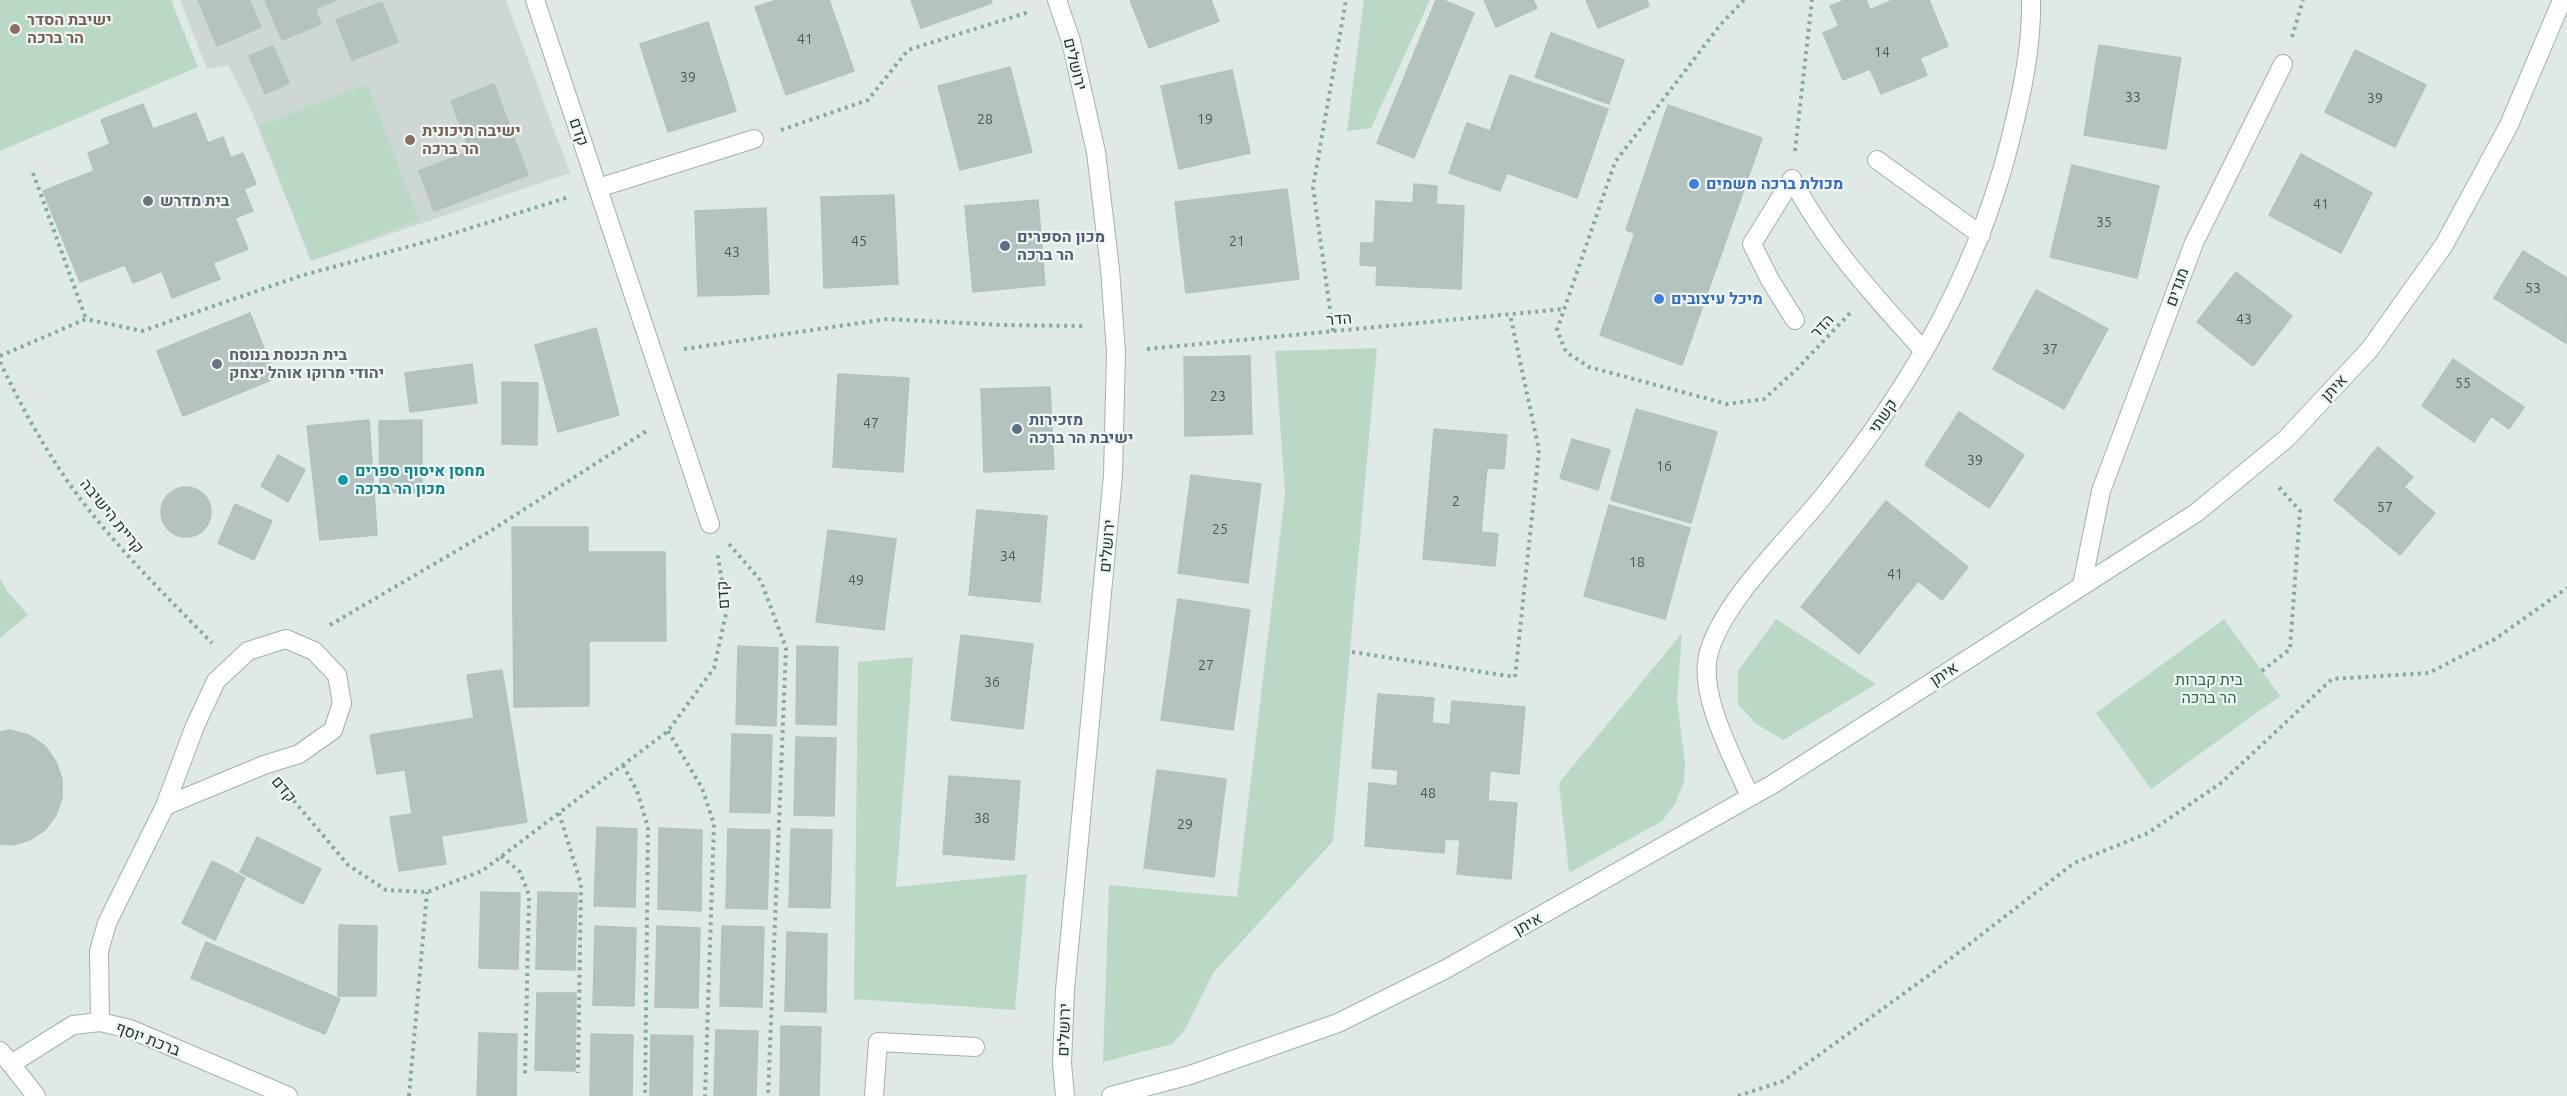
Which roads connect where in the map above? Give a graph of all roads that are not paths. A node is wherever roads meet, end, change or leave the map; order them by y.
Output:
1 (535, 0) edge
2 (2031, 0) edge
3 (2562, 0) edge
4 (1058, 1) edge
5 (2283, 64) road end
6 (754, 139) road end
7 (1877, 160) dead end
8 (598, 188) junction
9 (1981, 235) junction
10 (1796, 320) dead end
11 (1924, 351) junction
12 (710, 524) road end
13 (2082, 585) junction
14 (1750, 797) junction
15 (165, 806) junction
16 (100, 1022) junction
17 (975, 1047) dead end
18 (5, 1058) edge
19 (36, 1096) edge
20 (288, 1096) edge
21 (874, 1096) edge
22 (1065, 1096) edge
23 (1111, 1096) edge

1 - 8 street, קדם
2 - 9 street, קשתי
3 - 13 street, איתן
4 - 22 street, ירושלים
5 - 13 street, מגדים
6 - 8 street
7 - 9 street
8 - 12 street, קדם
9 - 11 street, קשתי
10 - 11 street
11 - 14 street, קשתי
13 - 14 street, איתן
14 - 23 street, איתן
15 - 15 street
15 - 16 street
16 - 18 street, ברכת יוסף
16 - 20 street, ברכת יוסף
17 - 21 street
18 - 19 street

